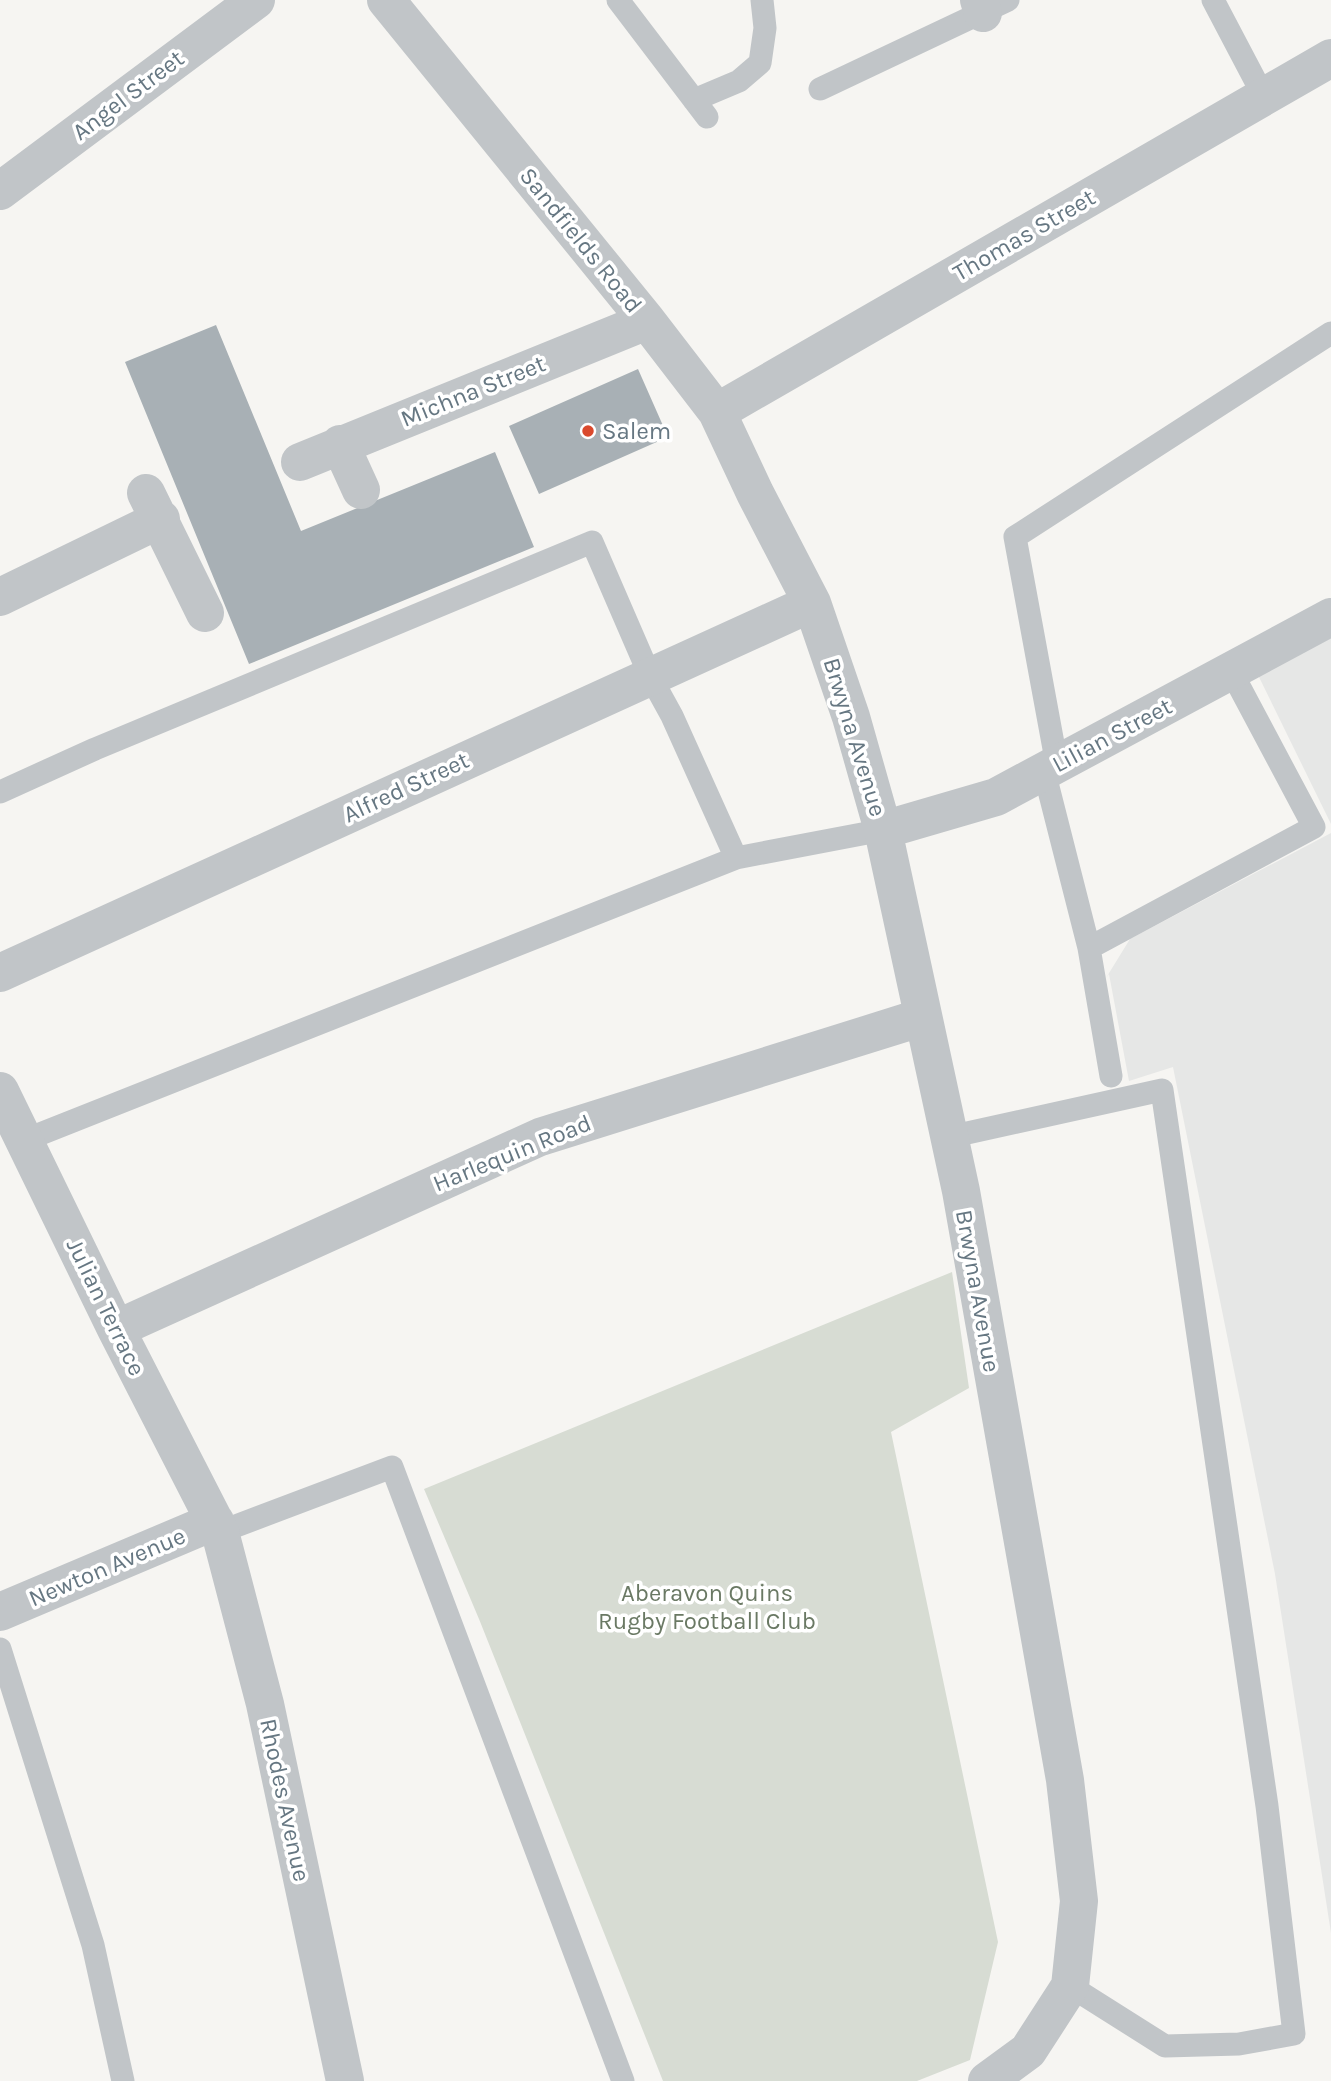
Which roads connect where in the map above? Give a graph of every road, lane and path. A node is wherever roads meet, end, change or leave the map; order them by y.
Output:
1 (256, 0) edge
2 (386, 0) edge
3 (618, 0) edge
4 (762, 0) edge
5 (1213, 0) edge
6 (990, 4) edge
7 (1331, 58) edge
8 (820, 89) dead end
9 (1264, 97) junction
10 (0, 191) edge
11 (648, 321) junction
12 (1331, 333) edge
13 (717, 412) junction
14 (340, 444) junction
15 (300, 462) dead end
16 (360, 490) dead end
17 (755, 493) joint
18 (0, 597) edge
19 (812, 603) junction
20 (205, 613) dead end
21 (1331, 617) edge
22 (1231, 671) junction
23 (650, 676) junction
24 (1050, 768) junction
25 (0, 792) edge
26 (883, 830) junction
27 (736, 858) junction
28 (1089, 948) junction
29 (0, 973) edge
30 (923, 1017) junction
31 (1111, 1076) dead end
32 (0, 1091) edge
33 (949, 1137) junction
34 (15, 1139) edge
35 (116, 1329) junction
36 (218, 1527) junction
37 (0, 1612) edge
38 (0, 1649) edge
39 (1070, 1986) junction
40 (123, 2081) edge
41 (345, 2081) edge
42 (623, 2081) edge
43 (987, 2081) edge

1 - 10 street, Angel Street
2 - 11 street, Sandfields Road
3 - 4 lane
5 - 9 lane
6 - 8 lane
7 - 9 street, Thomas Street
9 - 13 street, Thomas Street
11 - 13 street, Sandfields Road
11 - 14 street, Michna Street
12 - 24 lane
13 - 17 street, Sandfields Road
14 - 15 street, Michna Street
14 - 16 street
17 - 19 street, Brwyna Avenue
18 - 20 street
19 - 23 street, Alfred Street
19 - 26 street, Brwyna Avenue
21 - 22 street, Lilian Street
22 - 24 street, Lilian Street
22 - 28 lane
23 - 25 lane
23 - 27 lane
23 - 29 street, Alfred Street
24 - 26 street, Lilian Street
24 - 28 lane
26 - 27 lane
26 - 30 street, Brwyna Avenue
27 - 34 lane
28 - 31 lane
30 - 33 street, Brwyna Avenue
30 - 35 street, Harlequin Road
32 - 34 street, Julian Terrace
33 - 39 street, Brwyna Avenue
33 - 39 lane
34 - 35 street, Julian Terrace
35 - 36 street, Julian Terrace
36 - 37 street, Newton Avenue
36 - 41 street, Rhodes Avenue
36 - 42 lane
38 - 40 lane
39 - 43 street, Brwyna Avenue

